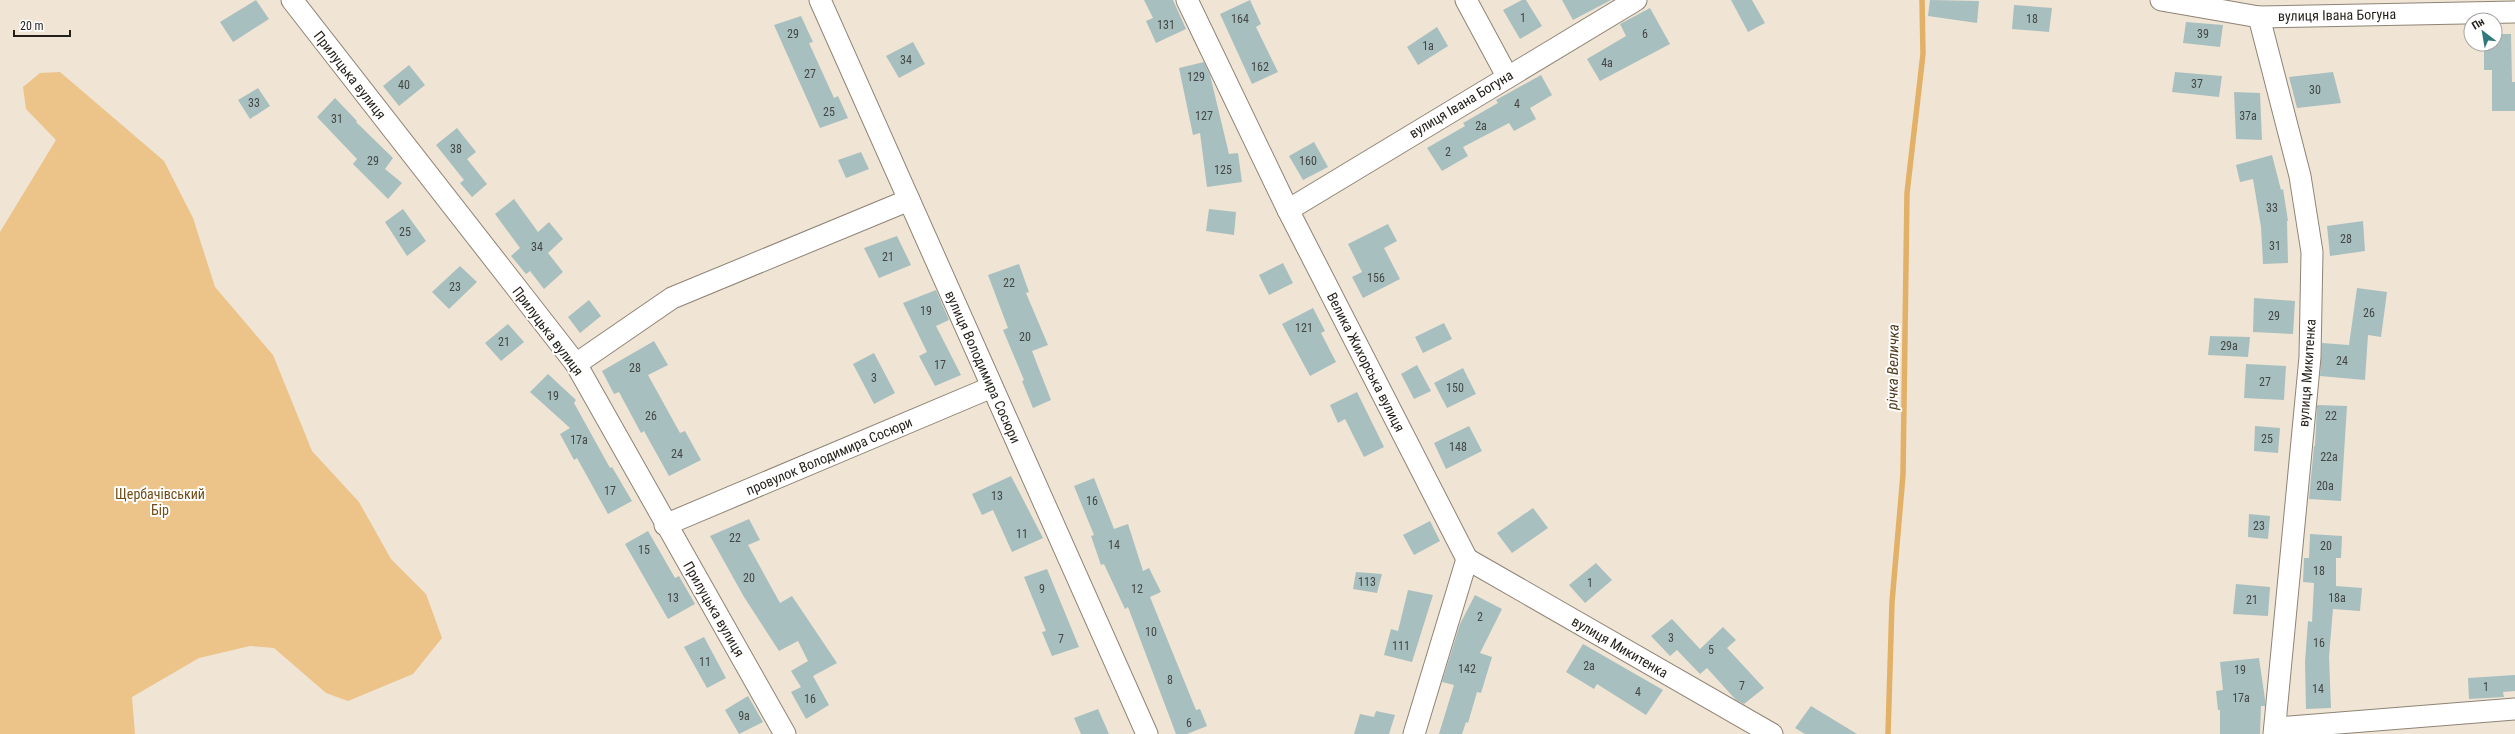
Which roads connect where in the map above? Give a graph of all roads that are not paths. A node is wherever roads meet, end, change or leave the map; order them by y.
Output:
1 (292, 0) edge
2 (820, 0) edge
3 (1187, 0) edge
4 (1466, 0) edge
5 (1636, 0) edge
6 (2161, 0) edge
7 (2434, 6) edge
8 (2515, 12) edge
9 (2259, 17) junction
10 (1507, 76) junction
11 (909, 200) junction
12 (1288, 210) junction
13 (576, 364) junction
14 (992, 387) junction
15 (665, 524) junction
16 (1467, 559) junction
17 (2515, 708) edge
18 (2275, 731) edge
19 (785, 734) edge
20 (1147, 734) edge
21 (1414, 734) edge
22 (1772, 734) edge

1 - 13 street, Прилуцька вулиця
2 - 11 street, вулиця Володимира Сосюри
3 - 12 street, Велика Жихорська вулиця
4 - 10 street
5 - 10 street, вулиця Івана Богуна
6 - 9 street, вулиця Івана Богуна
7 - 8 street, вулиця Івана Богуна
7 - 9 street, вулиця Івана Богуна
9 - 18 street, вулиця Микитенка
10 - 12 street, вулиця Івана Богуна
11 - 13 street
11 - 14 street, вулиця Володимира Сосюри
12 - 16 street, Велика Жихорська вулиця
13 - 15 street, Прилуцька вулиця
14 - 15 street, провулок Володимира Сосюри
14 - 20 street, вулиця Володимира Сосюри
15 - 19 street, Прилуцька вулиця
16 - 21 street
16 - 22 street, вулиця Микитенка
17 - 18 street

